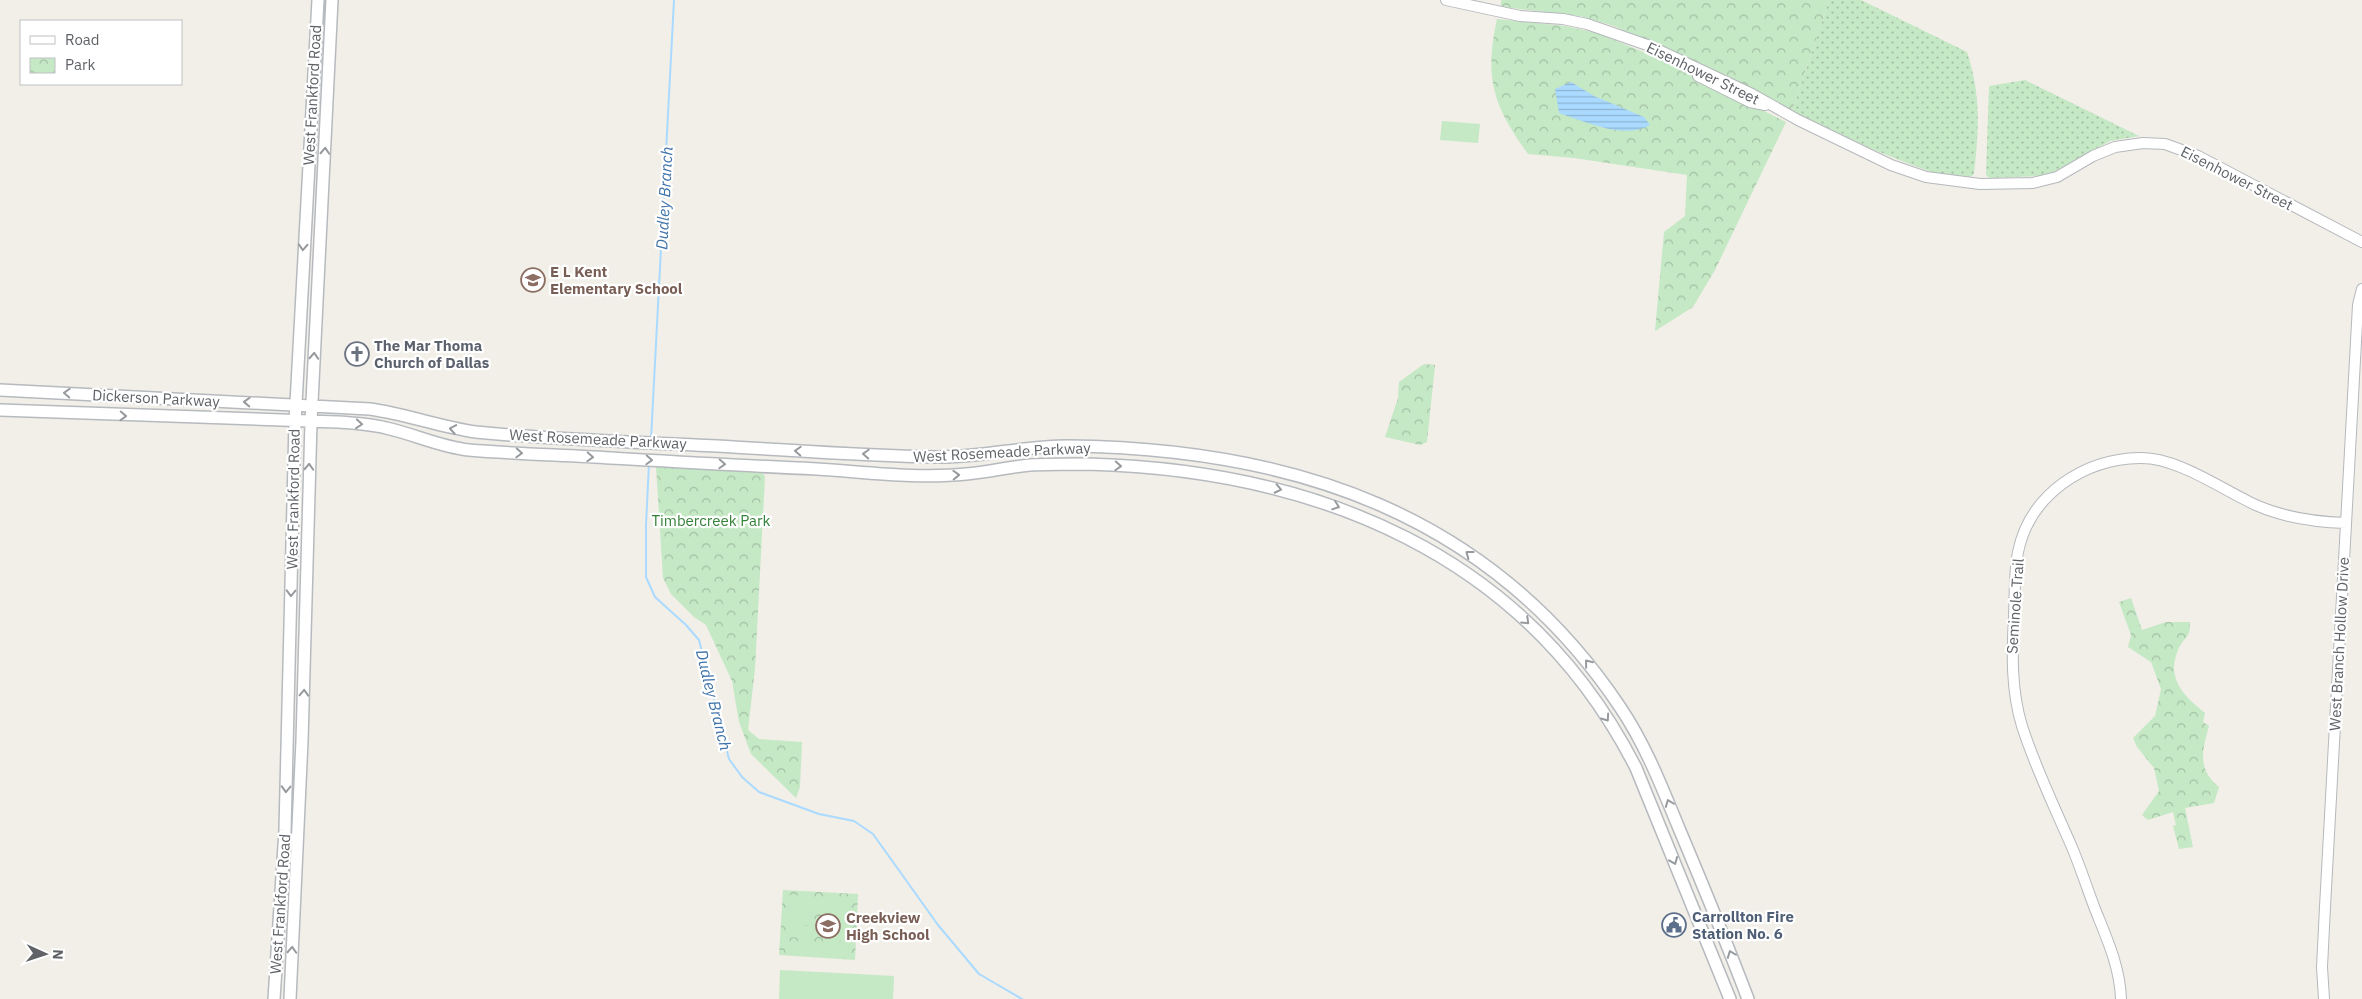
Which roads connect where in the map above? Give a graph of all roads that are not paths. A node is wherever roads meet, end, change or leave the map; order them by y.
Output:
1 (318, 0) edge
2 (332, 0) edge
3 (1446, 0) edge
4 (2362, 242) edge
5 (2362, 289) edge
6 (0, 390) edge
7 (296, 404) junction
8 (312, 405) junction
9 (0, 410) edge
10 (295, 422) junction
11 (311, 422) junction
12 (2346, 524) junction
13 (1705, 888) junction
14 (1688, 895) junction
15 (274, 999) edge
16 (290, 999) edge
17 (1730, 999) edge
18 (1748, 999) edge
19 (2121, 999) edge
20 (2324, 999) edge

1 -> 7 main road, West Frankford Road
8 -> 2 main road, West Frankford Road
3 - 4 street, Eisenhower Street
5 - 12 street, West Branch Hollow Drive
7 -> 6 main road, Dickerson Parkway
7 - 8 main road, Dickerson Parkway
7 - 10 main road, West Frankford Road
8 - 11 main road, West Frankford Road
13 -> 8 main road, West Rosemeade Parkway
9 -> 10 main road, Dickerson Parkway
10 - 11 main road, West Rosemeade Parkway
10 -> 15 main road, West Frankford Road
11 -> 14 main road, West Rosemeade Parkway
16 -> 11 main road, West Frankford Road
12 - 19 street, Seminole Trail
12 - 20 street, West Branch Hollow Drive
13 - 14 main road
18 -> 13 main road, West Rosemeade Parkway
14 - 17 main road, West Rosemeade Parkway

